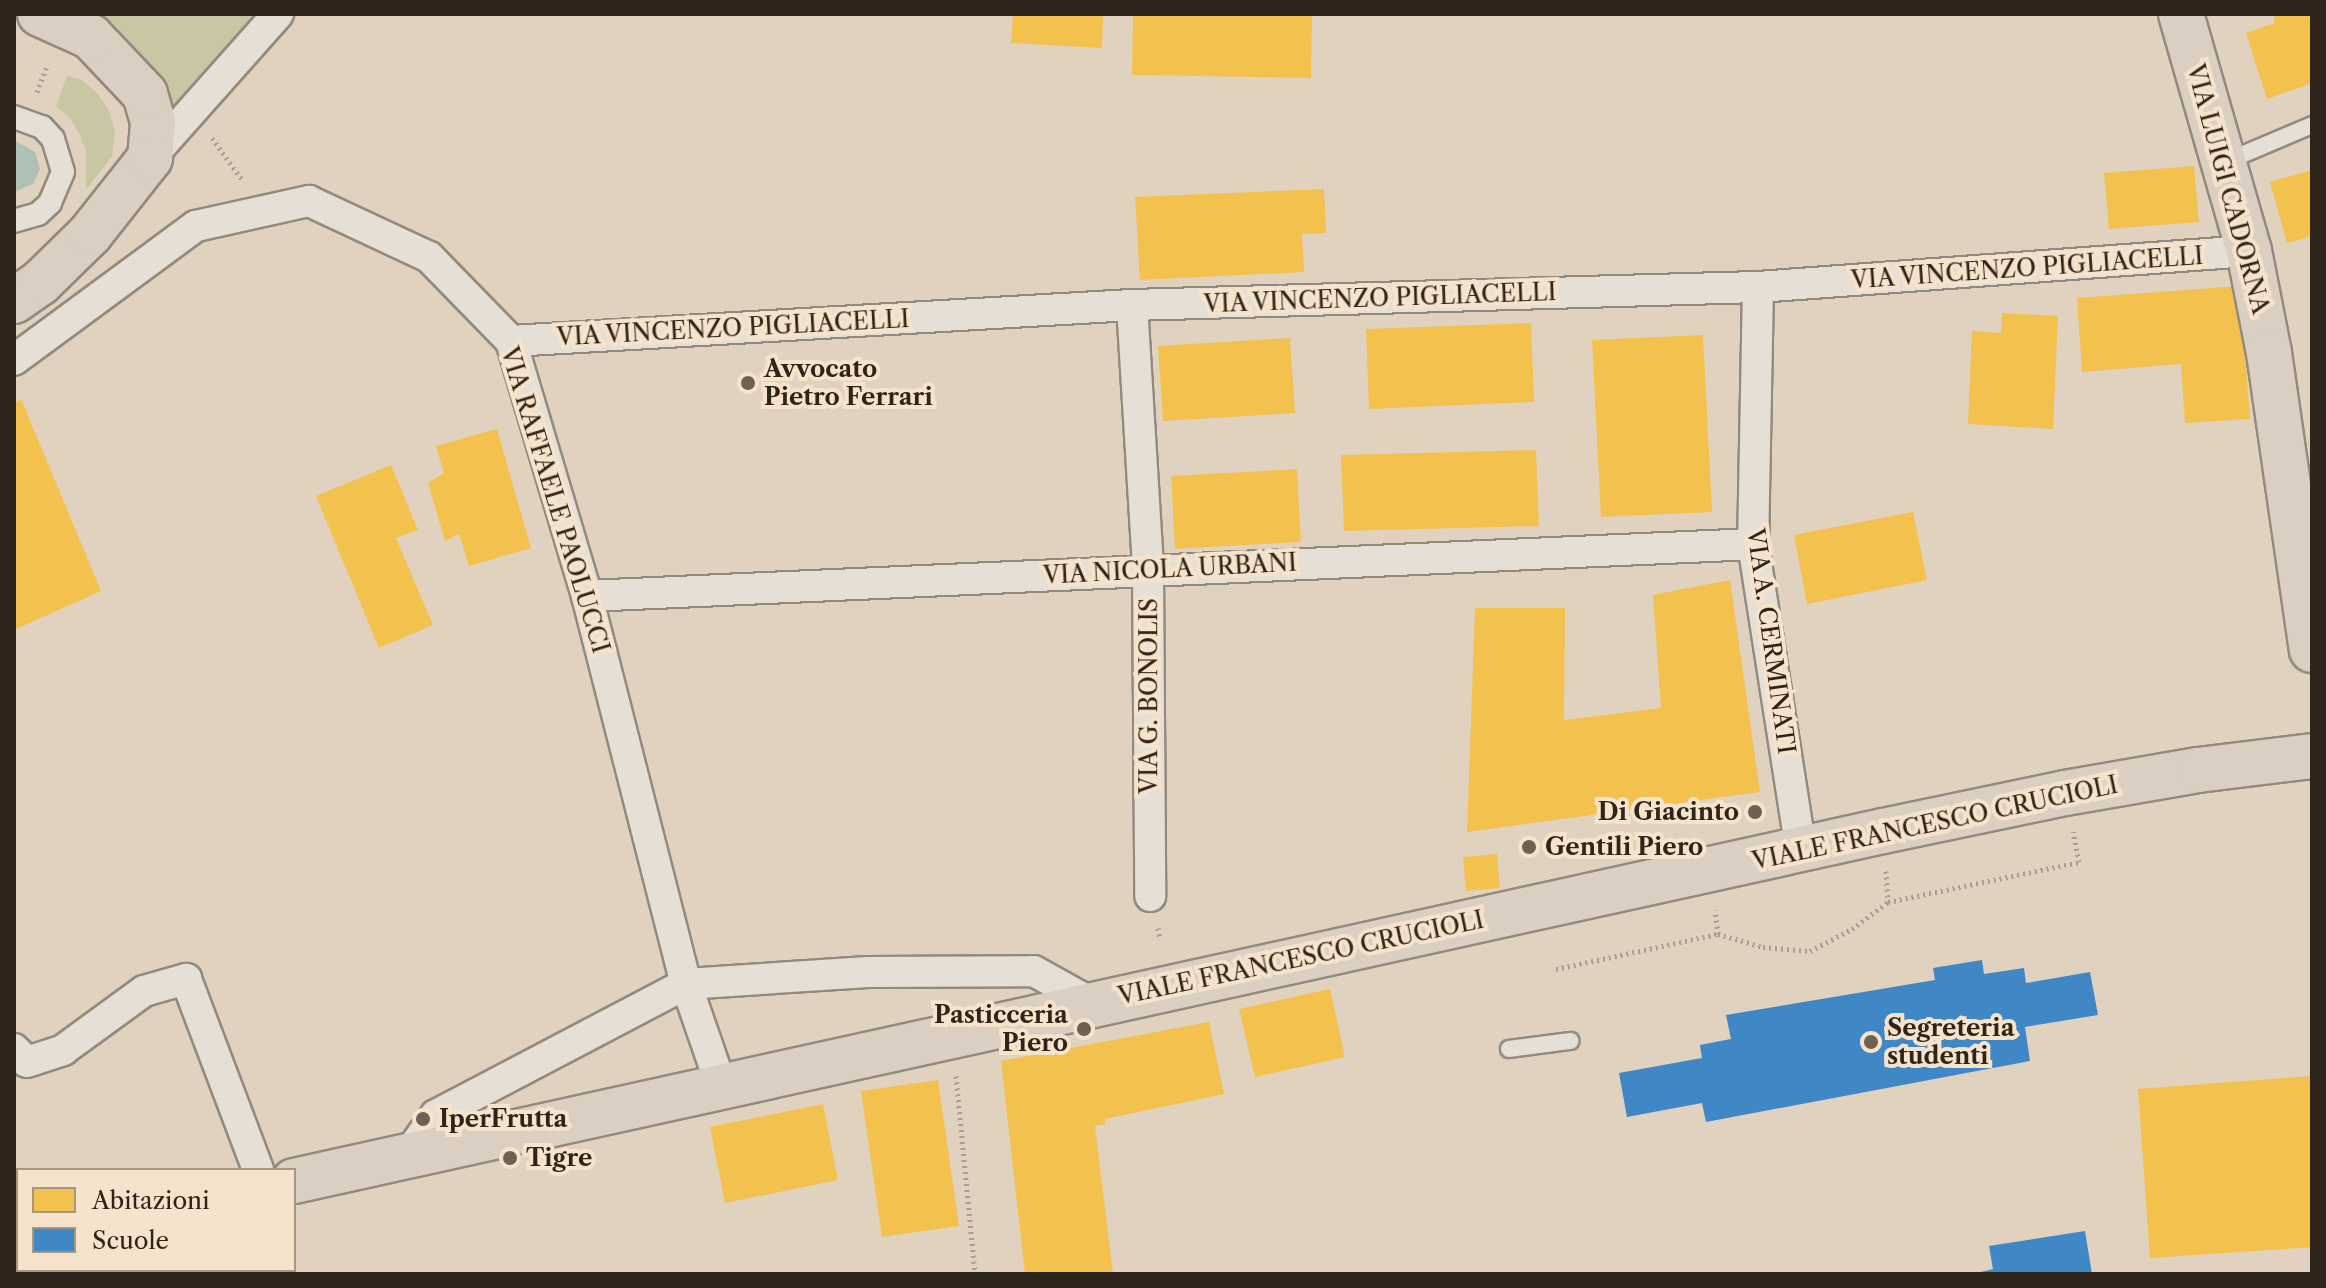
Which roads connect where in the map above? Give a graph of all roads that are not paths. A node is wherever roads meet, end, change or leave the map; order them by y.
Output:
1 (278, 14) edge
2 (2181, 14) edge
3 (46, 32) edge
4 (20, 118) edge
5 (2312, 125) edge
6 (150, 158) junction
7 (2224, 163) junction
8 (14, 221) edge
9 (2249, 251) junction
10 (1758, 287) junction
11 (14, 301) edge
12 (1132, 305) junction
13 (511, 341) junction
14 (14, 360) edge
15 (2300, 487) edge
16 (1753, 544) junction
17 (1148, 569) junction
18 (587, 596) junction
19 (2312, 650) edge
20 (2312, 756) edge
21 (1801, 849) junction
22 (1150, 896) dead end
23 (686, 984) junction
24 (1093, 1004) junction
25 (1570, 1041) dead end
26 (14, 1049) edge
27 (1509, 1049) dead end
28 (722, 1088) junction
29 (407, 1156) junction
30 (257, 1168) edge
31 (296, 1181) edge

1 - 6 street
2 - 7 main road, VIA LUIGI CADORNA
3 - 6 main road
4 - 8 street
5 - 7 lane
6 - 11 main road
7 - 9 main road, VIA LUIGI CADORNA
9 - 10 street, VIA VINCENZO PIGLIACELLI
9 - 15 main road, VIA LUIGI CADORNA
10 - 12 street, VIA VINCENZO PIGLIACELLI
10 - 16 street, VIA A. CERMINATI
12 - 13 street, VIA VINCENZO PIGLIACELLI
12 - 17 street, VIA G. BONOLIS
13 - 14 street, VIA RAFFAELE PAOLUCCI
13 - 18 street, VIA RAFFAELE PAOLUCCI
15 - 19 main road, VIA LUIGI CADORNA
16 - 17 street, VIA NICOLA URBANI
16 - 21 street, VIA A. CERMINATI
17 - 18 street, VIA NICOLA URBANI
17 - 22 street, VIA G. BONOLIS
18 - 23 street, VIA RAFFAELE PAOLUCCI
20 - 21 main road, VIALE FRANCESCO CRUCIOLI
21 - 24 main road, VIALE FRANCESCO CRUCIOLI
23 - 24 street
23 - 28 street, VIA RAFFAELE PAOLUCCI
23 - 29 street
24 - 28 main road, VIALE FRANCESCO CRUCIOLI
25 - 27 lane
26 - 30 street
28 - 29 main road, VIALE FRANCESCO CRUCIOLI
29 - 31 main road, VIALE FRANCESCO CRUCIOLI

